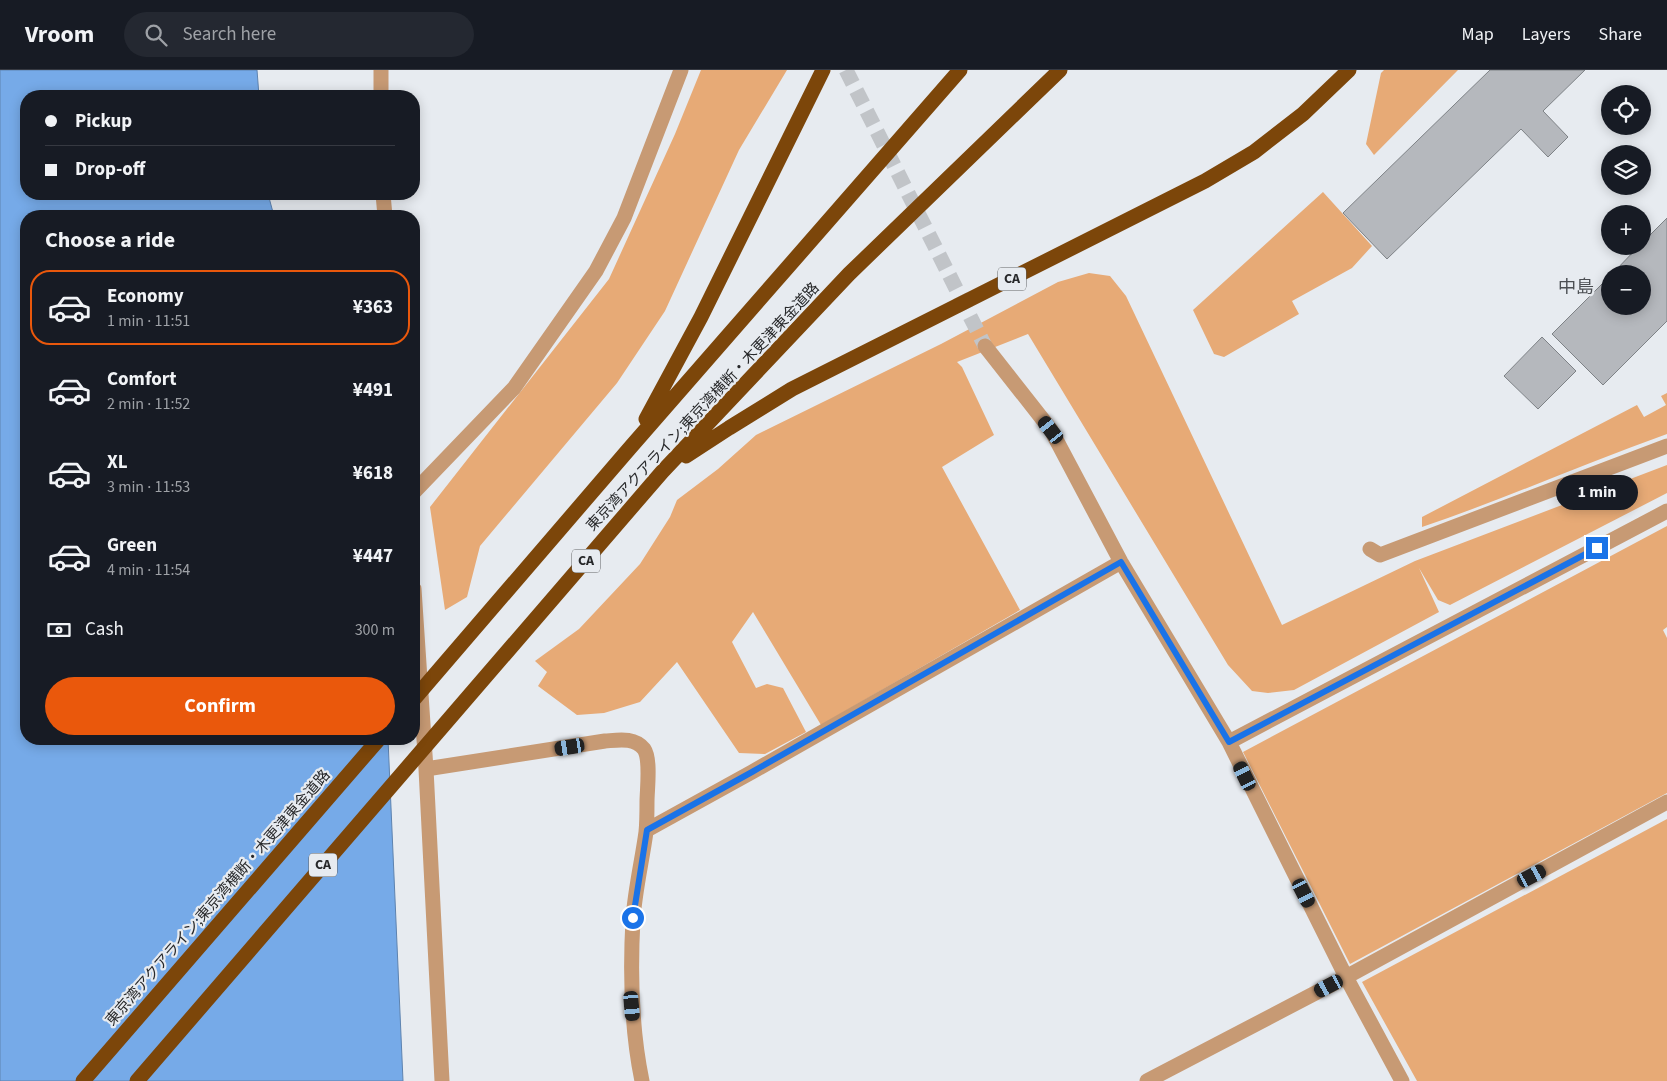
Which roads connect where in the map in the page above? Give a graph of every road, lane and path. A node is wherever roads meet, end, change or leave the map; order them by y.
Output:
1 (381, 70) edge
2 (681, 70) edge
3 (823, 70) edge
4 (960, 70) edge
5 (1060, 70) edge
6 (1349, 70) edge
7 (381, 90) edge
8 (985, 346) tunnel mouth
9 (1667, 446) edge
10 (629, 448) junction
11 (662, 472) junction
12 (420, 486) edge
13 (1667, 512) edge
14 (1370, 549) dead end
15 (1121, 562) junction
16 (420, 679) edge
17 (420, 692) edge
18 (1229, 742) junction
19 (374, 745) edge
20 (426, 769) junction
21 (1667, 802) edge
22 (647, 830) junction
23 (1346, 977) junction
24 (83, 1081) edge
25 (136, 1081) edge
26 (442, 1081) edge
27 (642, 1081) edge
28 (1147, 1081) edge
29 (1402, 1081) edge

1 - 7 street
2 - 12 street
3 - 10 highway
4 - 10 highway, 東京湾アクアライン;東京湾横断・木更津東金道路
5 - 11 highway, 東京湾アクアライン;東京湾横断・木更津東金道路 / CA
6 - 11 highway, CA
8 - 15 street
9 - 14 street
10 - 17 highway, 東京湾アクアライン;東京湾横断・木更津東金道路
11 - 25 highway, 東京湾アクアライン;東京湾横断・木更津東金道路 / CA
13 - 18 street
15 - 18 street
15 - 22 street
16 - 20 street
18 - 23 street
19 - 24 highway, 東京湾アクアライン;東京湾横断・木更津東金道路 / CA
20 - 22 street
20 - 26 street
21 - 23 street
22 - 27 street
23 - 28 street
23 - 29 street

